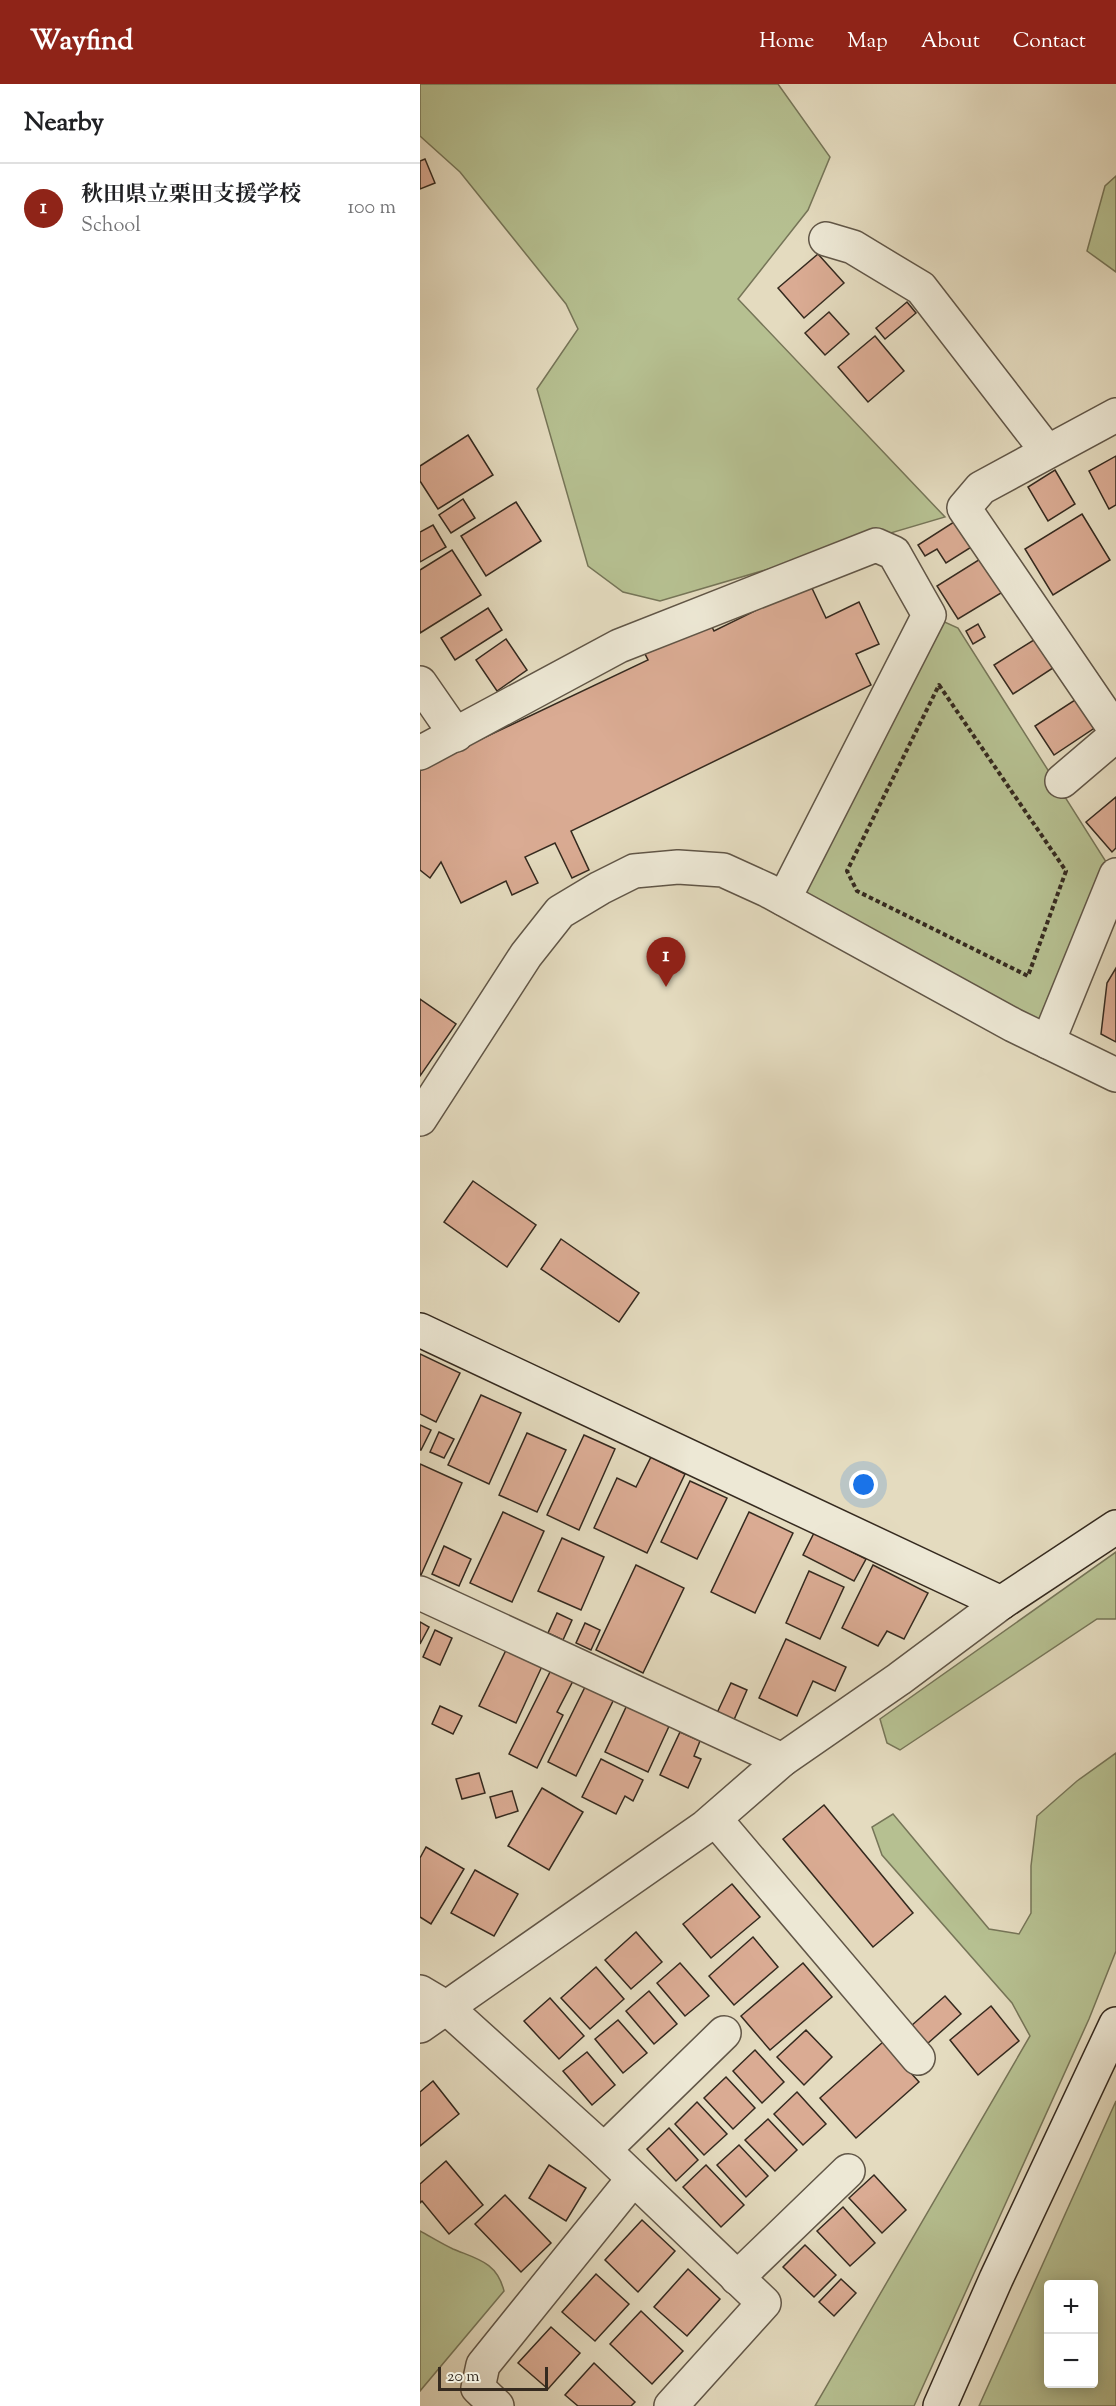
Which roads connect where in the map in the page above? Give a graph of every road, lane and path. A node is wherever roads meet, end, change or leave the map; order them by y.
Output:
1 (825, 238) dead end
2 (1116, 415) edge
3 (1047, 451) junction
4 (420, 683) edge
5 (1116, 733) edge
6 (456, 735) junction
7 (420, 753) edge
8 (1062, 781) dead end
9 (1066, 871) joint
10 (1116, 875) edge
11 (784, 899) junction
12 (1048, 1042) junction
13 (1116, 1075) edge
14 (420, 1119) edge
15 (420, 1329) edge
16 (1116, 1527) edge
17 (420, 1593) edge
18 (1002, 1603) junction
19 (782, 1760) junction
20 (715, 1819) junction
21 (434, 2000) edge
22 (1116, 2024) edge
23 (420, 2026) edge
24 (724, 2033) dead end
25 (918, 2058) dead end
26 (604, 2150) junction
27 (848, 2172) dead end
28 (633, 2178) junction
29 (737, 2278) junction
30 (497, 2406) edge
31 (671, 2406) edge
32 (940, 2406) edge

1 - 3 street
2 - 3 street
3 - 5 street
4 - 6 street
5 - 8 street
6 - 7 street
6 - 11 street
9 - 9 path
10 - 12 street
11 - 12 street
11 - 14 street
12 - 13 street
15 - 18 street
16 - 18 street
17 - 19 street
18 - 19 street
19 - 20 street
20 - 21 street
20 - 25 street
21 - 23 street
21 - 26 street
22 - 32 street
24 - 26 street
26 - 28 street
27 - 29 street
28 - 29 street
28 - 30 street
29 - 31 street

